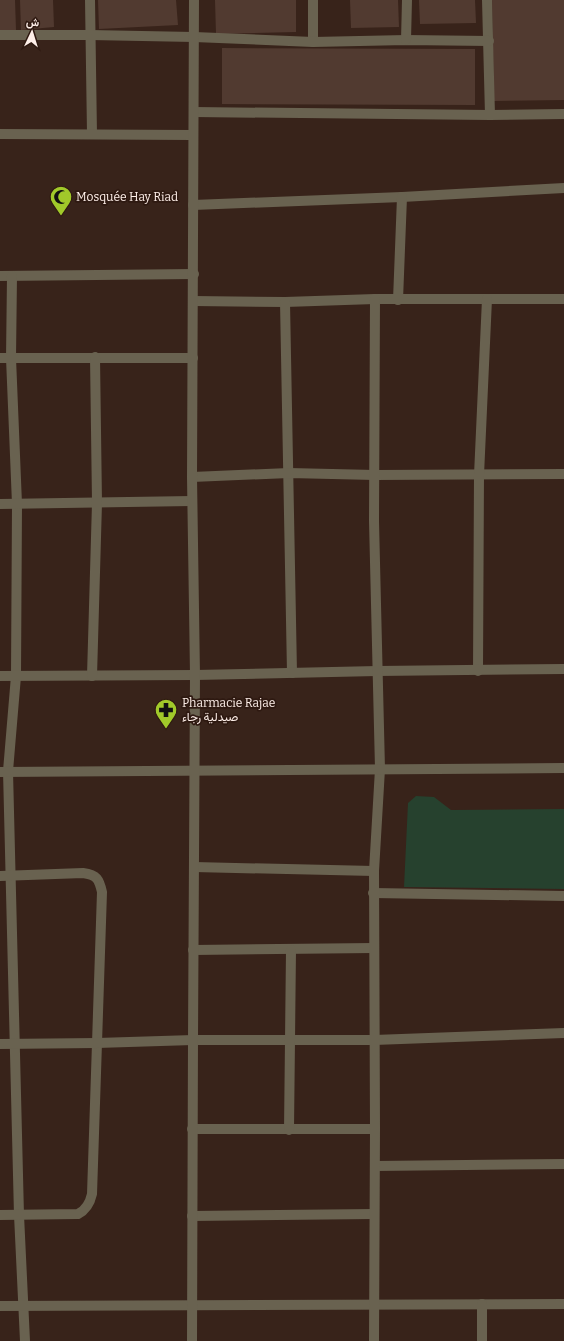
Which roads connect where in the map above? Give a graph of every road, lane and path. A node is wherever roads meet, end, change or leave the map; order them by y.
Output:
1 (90, 0) edge
2 (194, 0) edge
3 (313, 0) edge
4 (407, 0) edge
5 (487, 0) edge
6 (0, 35) edge
7 (90, 35) junction
8 (194, 37) junction
9 (406, 40) junction
10 (489, 41) junction
11 (313, 42) junction
12 (194, 112) junction
13 (564, 114) edge
14 (490, 115) junction
15 (0, 134) edge
16 (92, 134) junction
17 (193, 135) junction
18 (564, 188) edge
19 (402, 197) junction
20 (193, 205) junction
21 (194, 274) junction
22 (0, 276) edge
23 (12, 276) junction
24 (375, 299) junction
25 (487, 299) junction
26 (564, 299) edge
27 (398, 300) junction
28 (193, 301) junction
29 (285, 302) junction
30 (95, 357) junction
31 (0, 358) edge
32 (11, 358) junction
33 (193, 358) junction
34 (289, 473) junction
35 (564, 474) edge
36 (375, 475) junction
37 (479, 475) junction
38 (192, 477) junction
39 (192, 501) junction
40 (97, 503) junction
41 (0, 504) edge
42 (17, 504) junction
43 (564, 669) edge
44 (377, 671) junction
45 (478, 671) junction
46 (292, 673) junction
47 (195, 675) junction
48 (0, 676) edge
49 (16, 676) junction
50 (92, 676) junction
51 (564, 768) edge
52 (194, 769) junction
53 (380, 769) junction
54 (4, 771) edge
55 (194, 867) junction
56 (374, 871) junction
57 (5, 876) edge
58 (373, 893) junction
59 (564, 896) edge
60 (374, 948) junction
61 (193, 950) junction
62 (291, 950) junction
63 (564, 1033) edge
64 (193, 1040) junction
65 (291, 1040) junction
66 (374, 1040) junction
67 (97, 1043) junction
68 (0, 1044) edge
69 (15, 1044) junction
70 (192, 1129) junction
71 (375, 1129) junction
72 (289, 1130) junction
73 (564, 1164) edge
74 (375, 1166) junction
75 (374, 1214) junction
76 (0, 1215) edge
77 (19, 1215) junction
78 (192, 1216) junction
79 (374, 1304) junction
80 (482, 1304) junction
81 (564, 1304) edge
82 (192, 1305) junction
83 (0, 1306) edge
84 (24, 1306) junction
85 (25, 1341) edge
86 (192, 1341) edge
87 (374, 1341) edge
88 (482, 1341) edge

1 - 7 street
2 - 8 street
3 - 11 street
4 - 9 street
5 - 10 street
6 - 7 street
7 - 8 street
7 - 16 street
8 - 11 street
8 - 12 street
9 - 10 street
9 - 11 street
10 - 14 street
12 - 14 street
12 - 17 street
13 - 14 street
15 - 16 street
16 - 17 street
17 - 20 street
18 - 19 street
19 - 20 street
19 - 27 street
20 - 21 street
21 - 23 street
21 - 28 street
22 - 23 street
23 - 32 street
24 - 27 street
24 - 29 street
24 - 36 street
25 - 26 street
25 - 27 street
25 - 37 street
28 - 29 street
28 - 33 street
29 - 34 street
30 - 32 street
30 - 33 street
30 - 40 street
31 - 32 street
32 - 42 street
33 - 38 street
34 - 36 street
34 - 38 street
34 - 46 street
35 - 37 street
36 - 37 street
36 - 44 street
37 - 45 street
38 - 39 street
39 - 40 street
39 - 47 street
40 - 42 street
40 - 50 street
41 - 42 street
42 - 49 street
43 - 45 street
44 - 45 street
44 - 46 street
44 - 53 street
46 - 47 street
47 - 50 street
47 - 52 street
48 - 49 street
49 - 50 street
49 - 54 street
51 - 53 street
52 - 53 street
52 - 54 street
52 - 55 street
53 - 56 street
54 - 57 street
55 - 56 street
55 - 61 street
56 - 58 street
57 - 67 street
57 - 69 street
58 - 59 street
58 - 60 street
60 - 62 street
60 - 66 street
61 - 62 street
61 - 64 street
62 - 65 street
63 - 66 street
64 - 65 street
64 - 67 street
64 - 70 street
65 - 66 street
65 - 72 street
66 - 71 street
67 - 69 street
67 - 77 street
68 - 69 street
69 - 77 street
70 - 72 street
70 - 78 street
71 - 72 street
71 - 74 street
73 - 74 street
74 - 75 street
75 - 78 street
75 - 79 street
76 - 77 street
77 - 84 street
78 - 82 street
79 - 80 street
79 - 82 street
79 - 87 street
80 - 81 street
80 - 88 street
82 - 84 street
82 - 86 street
83 - 84 street
84 - 85 street

